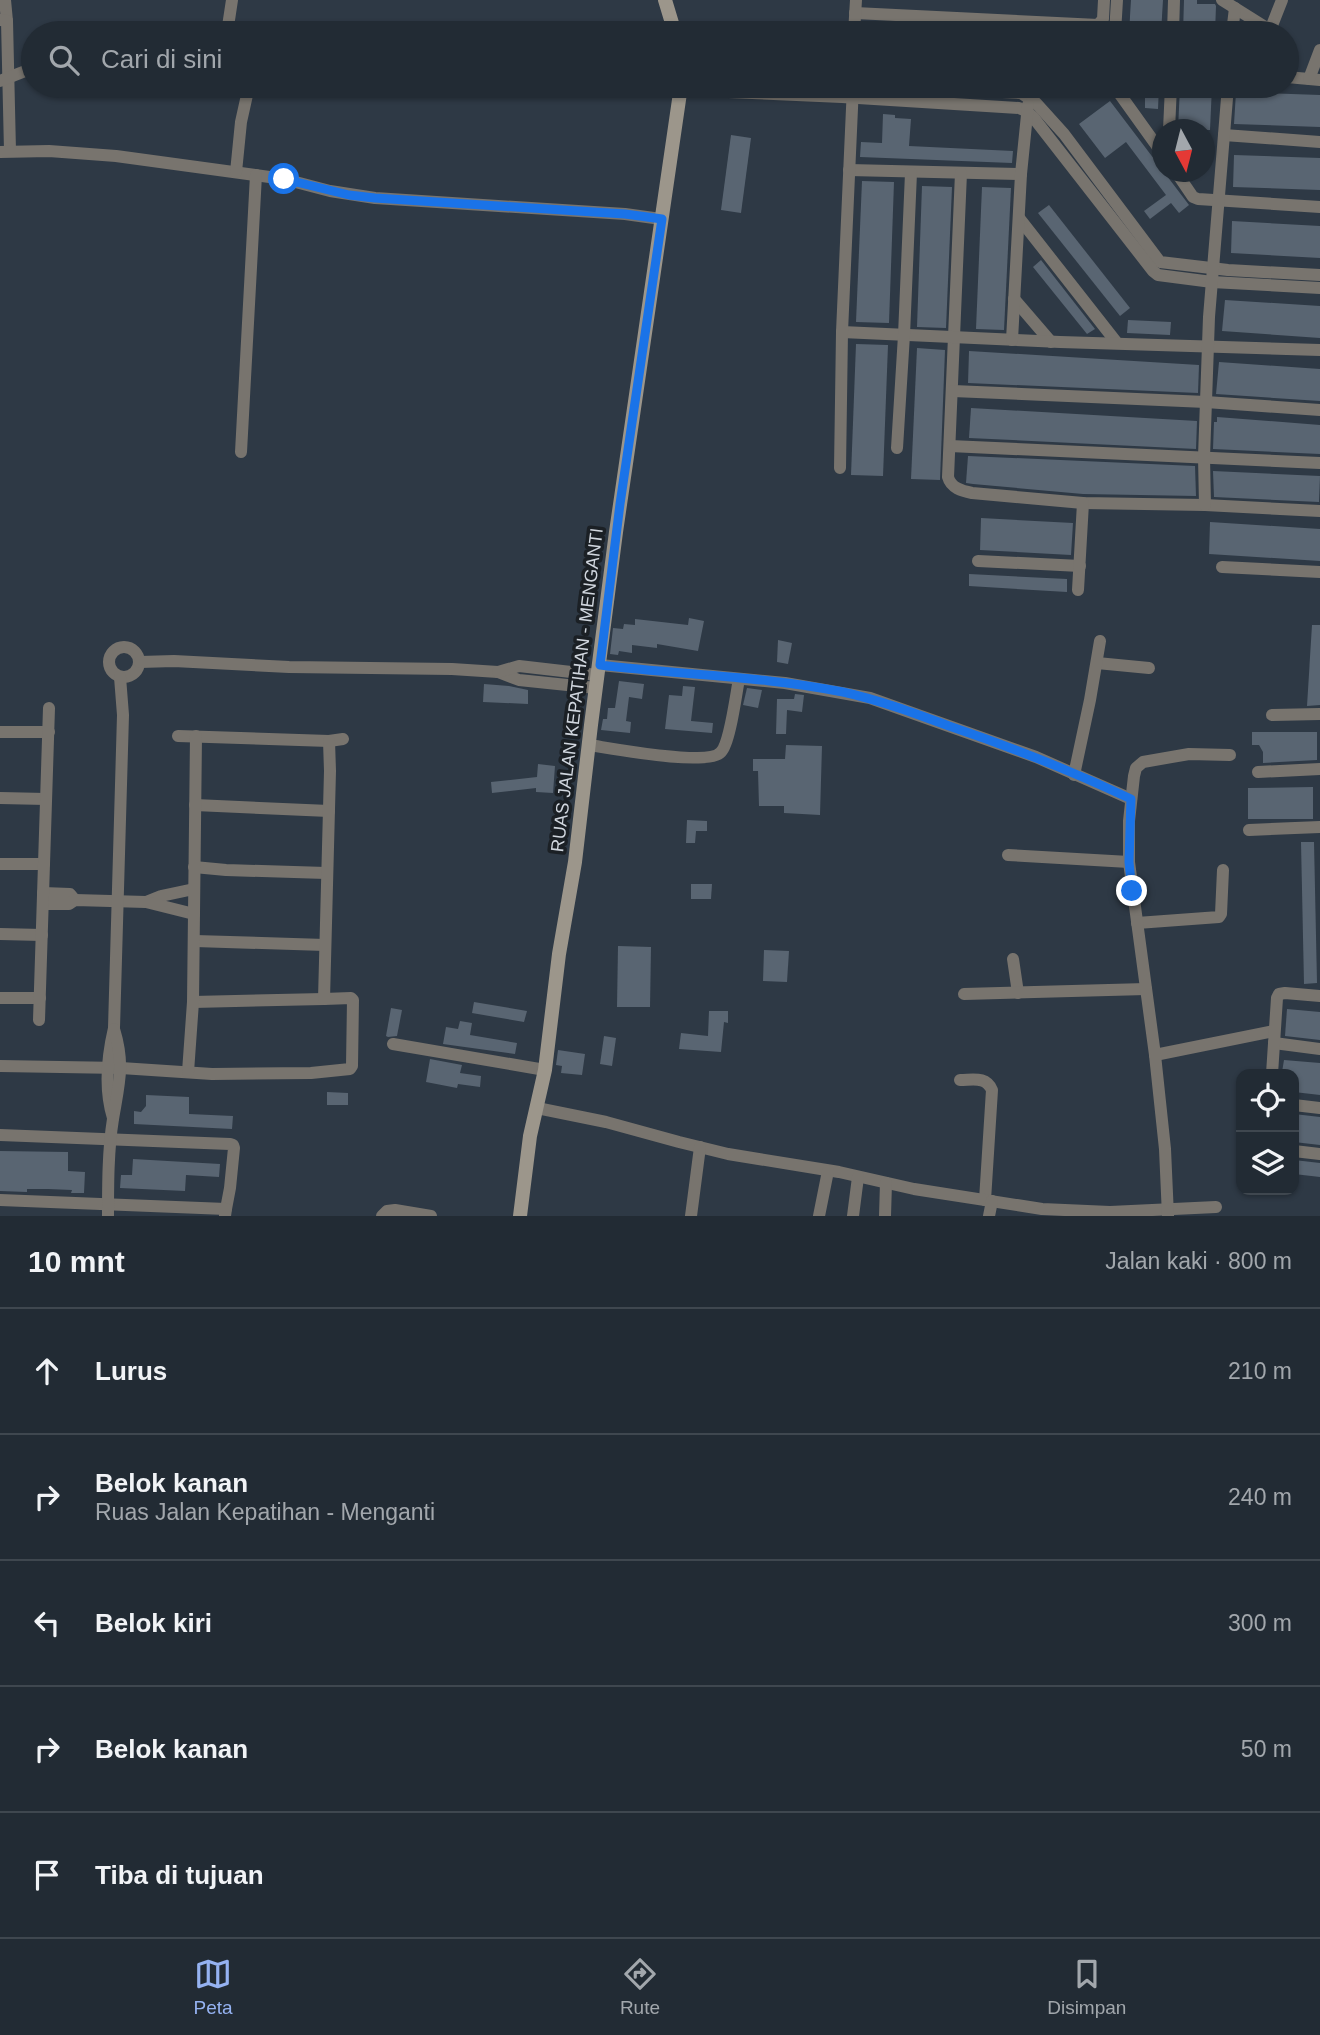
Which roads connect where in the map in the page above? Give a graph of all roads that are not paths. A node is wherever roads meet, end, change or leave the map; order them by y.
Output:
1 (5, 0) edge
2 (232, 0) edge
3 (665, 0) edge
4 (1104, 0) edge
5 (1117, 0) edge
6 (1174, 0) edge
7 (1222, 0) edge
8 (1282, 0) edge
9 (855, 7) edge
10 (1235, 8) junction
11 (3, 20) edge
12 (229, 21) edge
13 (672, 21) edge
14 (1044, 21) edge
15 (1101, 21) edge
16 (1116, 21) edge
17 (1173, 21) edge
18 (1233, 21) edge
19 (1254, 21) edge
20 (1274, 21) edge
21 (1320, 50) edge
22 (21, 73) edge
23 (1315, 79) edge
24 (4, 80) edge
25 (247, 98) edge
26 (680, 98) edge
27 (852, 98) edge
28 (915, 98) edge
29 (1024, 98) edge
30 (1123, 98) edge
31 (1170, 98) edge
32 (1226, 98) edge
33 (1028, 104) junction
34 (1170, 119) edge
35 (1224, 135) junction
36 (1152, 138) edge
37 (1320, 142) edge
38 (5, 152) edge
39 (849, 170) junction
40 (236, 172) junction
41 (911, 173) junction
42 (961, 173) junction
43 (1021, 174) junction
44 (256, 175) junction
45 (1182, 182) edge
46 (1219, 200) junction
47 (1320, 206) edge
48 (1019, 218) junction
49 (662, 219) junction
50 (1212, 275) junction
51 (1320, 275) edge
52 (1320, 288) edge
53 (1014, 299) junction
54 (842, 332) junction
55 (904, 335) junction
56 (954, 337) junction
57 (1012, 340) junction
58 (1052, 342) junction
59 (1117, 343) junction
60 (1209, 346) junction
61 (1320, 350) edge
62 (953, 391) junction
63 (1206, 402) junction
64 (1320, 410) edge
65 (950, 446) junction
66 (897, 448) dead end
67 (241, 452) dead end
68 (1203, 457) junction
69 (1320, 463) edge
70 (840, 468) dead end
71 (1083, 503) junction
72 (1205, 505) junction
73 (1320, 511) edge
74 (978, 561) dead end
75 (1080, 566) junction
76 (1222, 567) dead end
77 (1320, 572) edge
78 (1078, 590) dead end
79 (1100, 641) dead end
80 (140, 662) junction
81 (1097, 663) junction
82 (1149, 668) dead end
83 (598, 676) junction
84 (120, 677) junction
85 (739, 679) junction
86 (49, 709) dead end
87 (1320, 714) edge
88 (1272, 715) dead end
89 (0, 732) edge
90 (49, 732) junction
91 (178, 736) dead end
92 (196, 736) junction
93 (343, 739) dead end
94 (329, 741) junction
95 (589, 745) junction
96 (1230, 755) dead end
97 (1320, 769) edge
98 (1258, 772) dead end
99 (1074, 775) junction
100 (0, 798) edge
101 (46, 799) junction
102 (1131, 799) junction
103 (195, 805) junction
104 (329, 811) junction
105 (1320, 827) edge
106 (1249, 830) dead end
107 (1008, 855) dead end
108 (1129, 862) junction
109 (0, 864) edge
110 (44, 864) junction
111 (194, 867) junction
112 (1223, 870) dead end
113 (326, 873) junction
114 (194, 890) junction
115 (43, 899) junction
116 (117, 901) junction
117 (146, 902) junction
118 (194, 914) junction
119 (1137, 923) junction
120 (0, 934) edge
121 (42, 935) junction
122 (194, 941) junction
123 (325, 945) junction
124 (1013, 959) dead end
125 (1146, 989) junction
126 (964, 993) dead end
127 (1018, 993) junction
128 (1320, 996) edge
129 (0, 998) edge
130 (40, 998) junction
131 (324, 999) junction
132 (193, 1002) junction
133 (39, 1020) dead end
134 (1274, 1037) junction
135 (393, 1044) dead end
136 (1320, 1049) edge
137 (1155, 1055) junction
138 (0, 1066) edge
139 (115, 1068) junction
140 (1272, 1069) edge
141 (545, 1070) junction
142 (188, 1072) junction
143 (960, 1080) dead end
144 (1299, 1106) edge
145 (537, 1108) junction
146 (1320, 1108) edge
147 (0, 1135) edge
148 (111, 1138) junction
149 (700, 1147) junction
150 (1299, 1152) edge
151 (1320, 1154) edge
152 (828, 1171) junction
153 (859, 1177) junction
154 (886, 1183) junction
155 (0, 1200) edge
156 (989, 1200) junction
157 (1216, 1207) dead end
158 (108, 1210) edge
159 (225, 1212) edge
160 (1168, 1213) edge
161 (382, 1216) edge
162 (431, 1216) edge
163 (520, 1216) edge
164 (691, 1216) edge
165 (819, 1216) edge
166 (853, 1216) edge
167 (885, 1216) edge
168 (989, 1216) edge

1 - 11 street
2 - 12 street
3 - 13 main road
4 - 15 street
5 - 16 street
6 - 17 street
7 - 10 street
8 - 20 street
9 - 14 street
10 - 18 street
10 - 19 street
11 - 24 street
21 - 23 street
22 - 24 street
24 - 38 street
25 - 40 street
26 - 49 main road, RUAS JALAN KEPATIHAN - MENGANTI
27 - 39 street
28 - 33 street
29 - 33 street
30 - 36 street
31 - 34 street
32 - 35 street
33 - 43 street
33 - 50 street
35 - 37 street
35 - 46 street
38 - 40 street
39 - 41 street
39 - 54 street
40 - 44 street
41 - 42 street
41 - 55 street
42 - 43 street
42 - 56 street
43 - 48 street
44 - 49 street
44 - 67 street
45 - 46 street
46 - 47 street
46 - 50 street
48 - 53 street
48 - 59 street
49 - 83 main road, RUAS JALAN KEPATIHAN - MENGANTI
50 - 51 street
50 - 52 street
50 - 60 street
53 - 57 street
53 - 58 street
54 - 55 street
54 - 70 street
55 - 56 street
55 - 66 street
56 - 57 street
56 - 62 street
57 - 58 street
58 - 59 street
59 - 60 street
60 - 61 street
60 - 63 street
62 - 63 street
62 - 65 street
63 - 64 street
63 - 68 street
65 - 68 street
65 - 71 street
68 - 69 street
68 - 72 street
71 - 72 street
71 - 75 street
72 - 73 street
74 - 75 street
75 - 78 street
76 - 77 street
79 - 81 street
80 - 83 street
80 - 84 street
80 - 84 street
81 - 82 street
81 - 99 street
83 - 85 street
83 - 95 main road, RUAS JALAN KEPATIHAN - MENGANTI
84 - 116 street
85 - 95 street
85 - 99 street
86 - 90 street
87 - 88 street
89 - 90 street
90 - 101 street
91 - 92 street
92 - 94 street
92 - 103 street
93 - 94 street
94 - 104 street
95 - 141 main road, RUAS JALAN KEPATIHAN - MENGANTI
96 - 102 street
97 - 98 street
99 - 102 street
100 - 101 street
101 - 110 street
102 - 108 street
103 - 104 street
103 - 111 street
104 - 113 street
105 - 106 street
107 - 108 street
108 - 119 street
109 - 110 street
110 - 115 street
111 - 113 street
111 - 114 street
112 - 119 street
113 - 123 street
114 - 117 street
114 - 118 street
115 - 116 street
115 - 121 street
116 - 117 street
116 - 139 street
117 - 118 street
118 - 122 street
119 - 125 street
120 - 121 street
121 - 130 street
122 - 123 street
122 - 132 street
123 - 131 street
124 - 127 street
125 - 127 street
125 - 137 street
126 - 127 street
128 - 134 street
129 - 130 street
130 - 133 street
131 - 132 street
131 - 142 street
132 - 142 street
134 - 136 street
134 - 137 street
134 - 140 street
135 - 141 street
137 - 160 street
138 - 139 street
139 - 142 street
139 - 148 street
141 - 145 main road, RUAS JALAN KEPATIHAN - MENGANTI
143 - 156 street
144 - 146 street
145 - 149 street
145 - 163 main road, RUAS JALAN KEPATIHAN - MENGANTI
147 - 148 street
148 - 158 street
148 - 159 street
149 - 152 street
149 - 164 street
150 - 151 street
152 - 153 street
152 - 165 street
153 - 154 street
153 - 166 street
154 - 156 street
154 - 167 street
155 - 158 street
156 - 160 street
156 - 168 street
157 - 160 street
158 - 159 street
161 - 162 street

